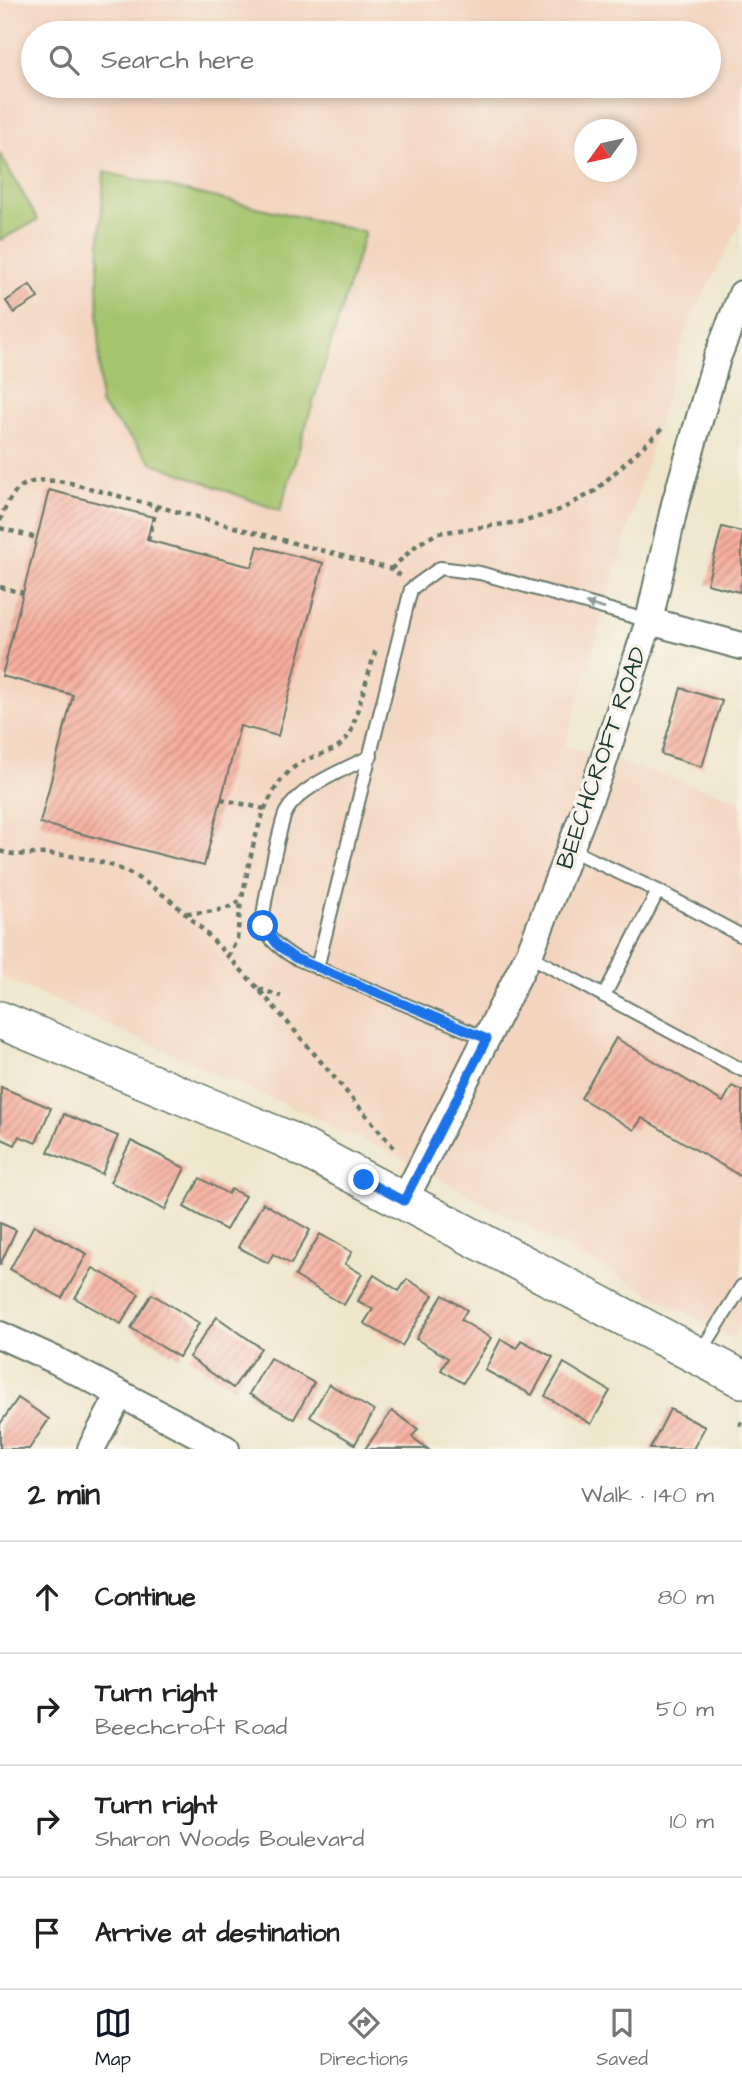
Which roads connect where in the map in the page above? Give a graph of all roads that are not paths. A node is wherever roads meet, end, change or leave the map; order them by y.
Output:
1 (742, 294) edge
2 (649, 621) junction
3 (742, 646) edge
4 (371, 755) junction
5 (571, 850) junction
6 (658, 891) junction
7 (742, 936) edge
8 (528, 955) junction
9 (317, 968) junction
10 (604, 996) junction
11 (0, 1020) edge
12 (487, 1039) junction
13 (742, 1070) edge
14 (404, 1201) junction
15 (742, 1286) edge
16 (0, 1335) edge
17 (698, 1356) junction
18 (742, 1379) edge
19 (120, 1394) junction
20 (91, 1449) edge
21 (226, 1449) edge

1 - 2 street, BEECHCROFT ROAD
2 - 3 street
2 -> 4 lane
2 - 5 street, BEECHCROFT ROAD
4 - 9 lane
4 - 9 lane
5 - 6 lane
5 - 8 street, BEECHCROFT ROAD
6 - 7 lane
6 - 10 lane
8 - 10 lane
8 - 12 street, BEECHCROFT ROAD
9 - 12 lane
10 - 13 lane
11 - 14 street
12 - 14 street, BEECHCROFT ROAD
14 - 17 street
15 - 17 lane
16 - 19 street
17 - 18 street
19 - 20 street
19 - 21 street

